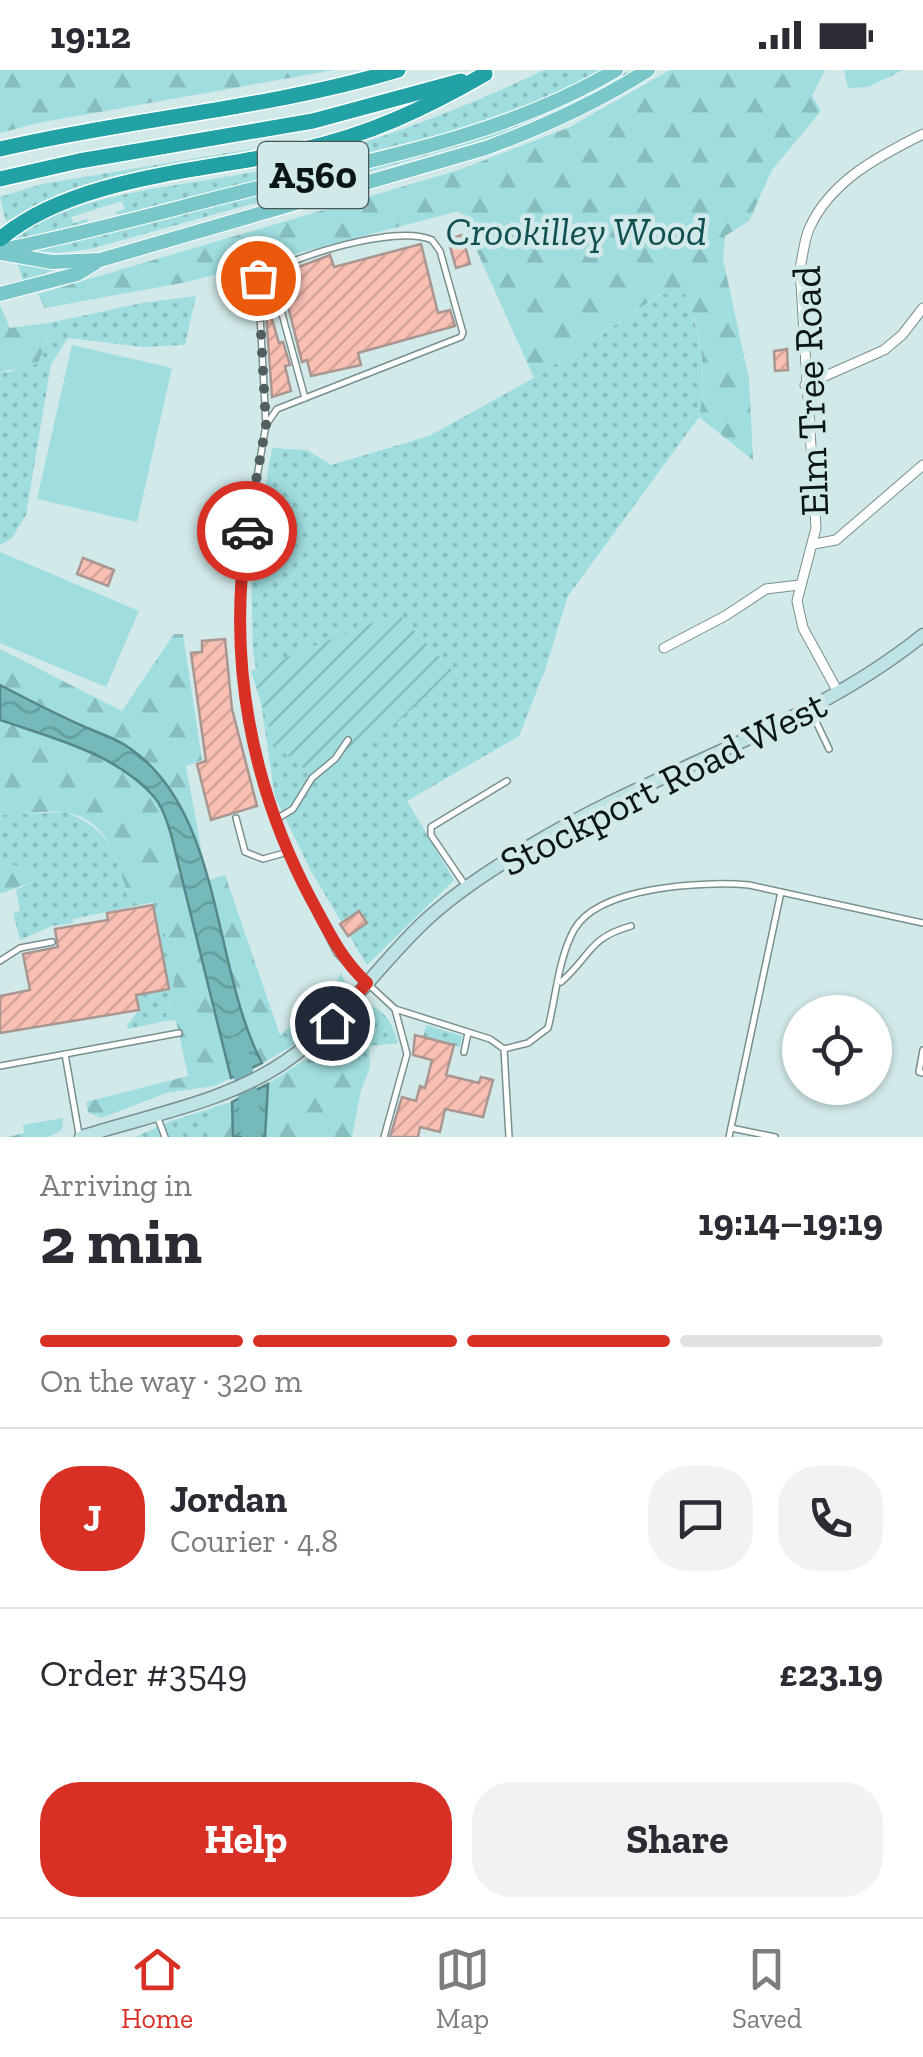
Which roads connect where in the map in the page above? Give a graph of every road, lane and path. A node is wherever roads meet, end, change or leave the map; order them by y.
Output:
1 (398, 70) edge
2 (616, 70) edge
3 (648, 70) edge
4 (489, 72) edge
5 (923, 134) edge
6 (0, 149) edge
7 (0, 179) edge
8 (0, 238) edge
9 (0, 251) edge
10 (100, 260) junction
11 (270, 270) junction
12 (0, 294) edge
13 (923, 308) edge
14 (805, 385) junction
15 (305, 398) junction
16 (266, 425) junction
17 (923, 465) edge
18 (814, 544) junction
19 (799, 585) junction
20 (922, 637) edge
21 (664, 648) dead end
22 (838, 692) junction
23 (809, 706) junction
24 (348, 740) dead end
25 (830, 749) dead end
26 (508, 782) dead end
27 (236, 818) dead end
28 (276, 820) junction
29 (288, 852) junction
30 (467, 888) junction
31 (781, 892) junction
32 (923, 923) edge
33 (631, 926) dead end
34 (52, 942) dead end
35 (0, 961) edge
36 (367, 983) junction
37 (558, 984) junction
38 (395, 1009) junction
39 (179, 1032) dead end
40 (468, 1033) junction
41 (504, 1049) junction
42 (923, 1050) edge
43 (464, 1052) dead end
44 (64, 1054) junction
45 (0, 1066) edge
46 (923, 1073) edge
47 (156, 1113) junction
48 (731, 1128) junction
49 (80, 1137) edge
50 (165, 1137) edge
51 (384, 1137) edge
52 (509, 1137) edge
53 (729, 1137) edge
54 (775, 1137) edge

1 - 6 highway
2 - 9 main road, A560
3 - 10 main road, A560
4 - 7 highway
4 - 8 highway
5 - 14 street, Elm Tree Road
9 - 10 main road, A560
10 - 12 main road, A560
11 - 15 lane
11 - 15 lane
11 - 16 lane
13 - 14 street
14 - 18 street, Elm Tree Road
15 - 16 lane
16 - 28 lane
17 - 18 street
18 - 19 street, Elm Tree Road
19 - 21 street
19 - 22 street, Elm Tree Road
20 - 22 main road, Stockport Road West
22 - 23 main road, Stockport Road West
23 - 25 lane
23 - 30 main road, Stockport Road West
24 - 28 lane
26 - 30 lane
27 - 29 lane
28 - 29 lane
29 - 36 lane
30 - 36 main road, Stockport Road West
31 - 32 lane
31 - 37 lane
31 - 48 lane
33 - 37 lane
34 - 35 lane
36 - 38 lane
36 - 47 main road, Stockport Road West
37 - 41 lane
38 - 40 lane
38 - 51 lane
39 - 44 lane
40 - 41 lane
40 - 43 lane
41 - 52 lane
42 - 46 lane
44 - 45 lane
44 - 49 lane
47 - 49 main road, Stockport Road West
47 - 50 lane
48 - 53 lane
48 - 54 lane

